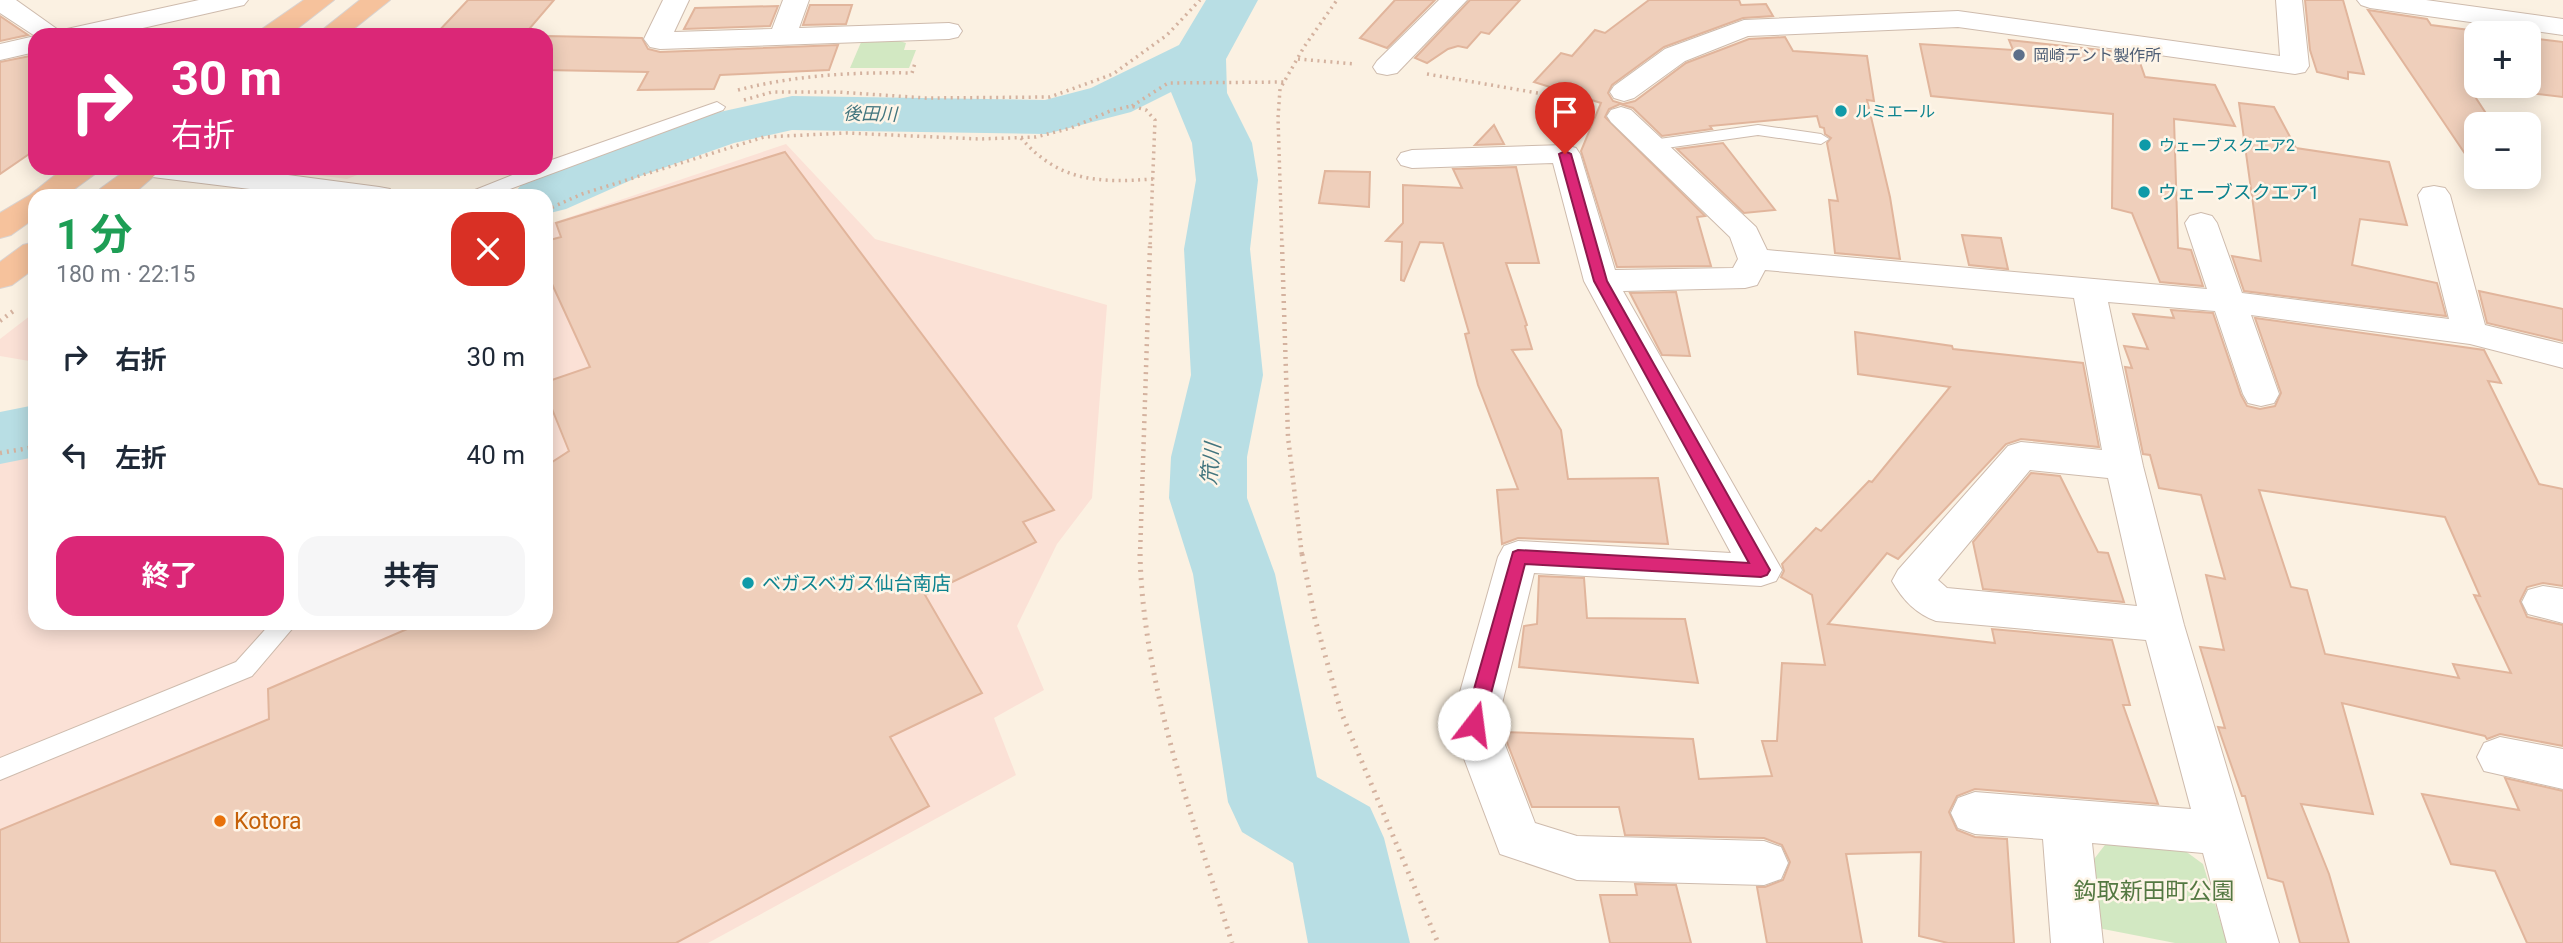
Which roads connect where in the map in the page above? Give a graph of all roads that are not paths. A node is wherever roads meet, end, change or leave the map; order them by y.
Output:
1 (235, 0) edge
2 (321, 0) edge
3 (377, 0) edge
4 (676, 0) edge
5 (796, 0) edge
6 (1454, 0) edge
7 (2289, 0) edge
8 (2370, 0) edge
9 (0, 1) edge
10 (2563, 27) edge
11 (40, 28) edge
12 (108, 28) edge
13 (281, 28) edge
14 (339, 28) edge
15 (937, 32) road end
16 (783, 37) junction
17 (28, 46) edge
18 (0, 52) edge
19 (1387, 67) road end
20 (713, 108) road end
21 (1821, 139) dead end
22 (1652, 145) junction
23 (1412, 159) dead end
24 (553, 165) edge
25 (74, 175) edge
26 (140, 175) edge
27 (218, 175) edge
28 (528, 175) edge
29 (55, 189) edge
30 (121, 189) edge
31 (325, 189) edge
32 (493, 189) edge
33 (2434, 195) dead end
34 (28, 208) edge
35 (2201, 223) dead end
36 (0, 228) edge
37 (28, 257) edge
38 (1754, 258) junction
39 (0, 278) edge
40 (1601, 281) junction
41 (2089, 291) junction
42 (2230, 302) junction
43 (2470, 333) junction
44 (2563, 356) edge
45 (2261, 394) dead end
46 (2124, 466) junction
47 (2163, 625) junction
48 (279, 630) edge
49 (2500, 757) dead end
50 (0, 769) edge
51 (2563, 769) edge
52 (1975, 813) dead end
53 (2065, 818) junction
54 (2222, 834) junction
55 (1764, 863) dead end
56 (2077, 943) edge
57 (2253, 943) edge

1 - 12 street
2 - 13 highway
3 - 14 highway
4 - 16 street
5 - 16 street
6 - 19 street
7 - 22 street
8 - 10 street
9 - 11 street
15 - 16 street
17 - 18 street
20 - 24 lane
21 - 22 lane
22 - 38 street
23 - 40 street
25 - 29 highway
26 - 30 highway
27 - 31 street
28 - 32 lane
33 - 43 street
34 - 36 highway
35 - 42 street
37 - 39 highway
38 - 40 street
38 - 41 street
40 - 55 street
41 - 42 street
41 - 46 street
42 - 43 street
42 - 45 street
43 - 44 street
46 - 47 street
46 - 47 street
47 - 54 street
48 - 50 lane
49 - 51 street
52 - 53 street
53 - 54 street
53 - 56 street
54 - 57 street

